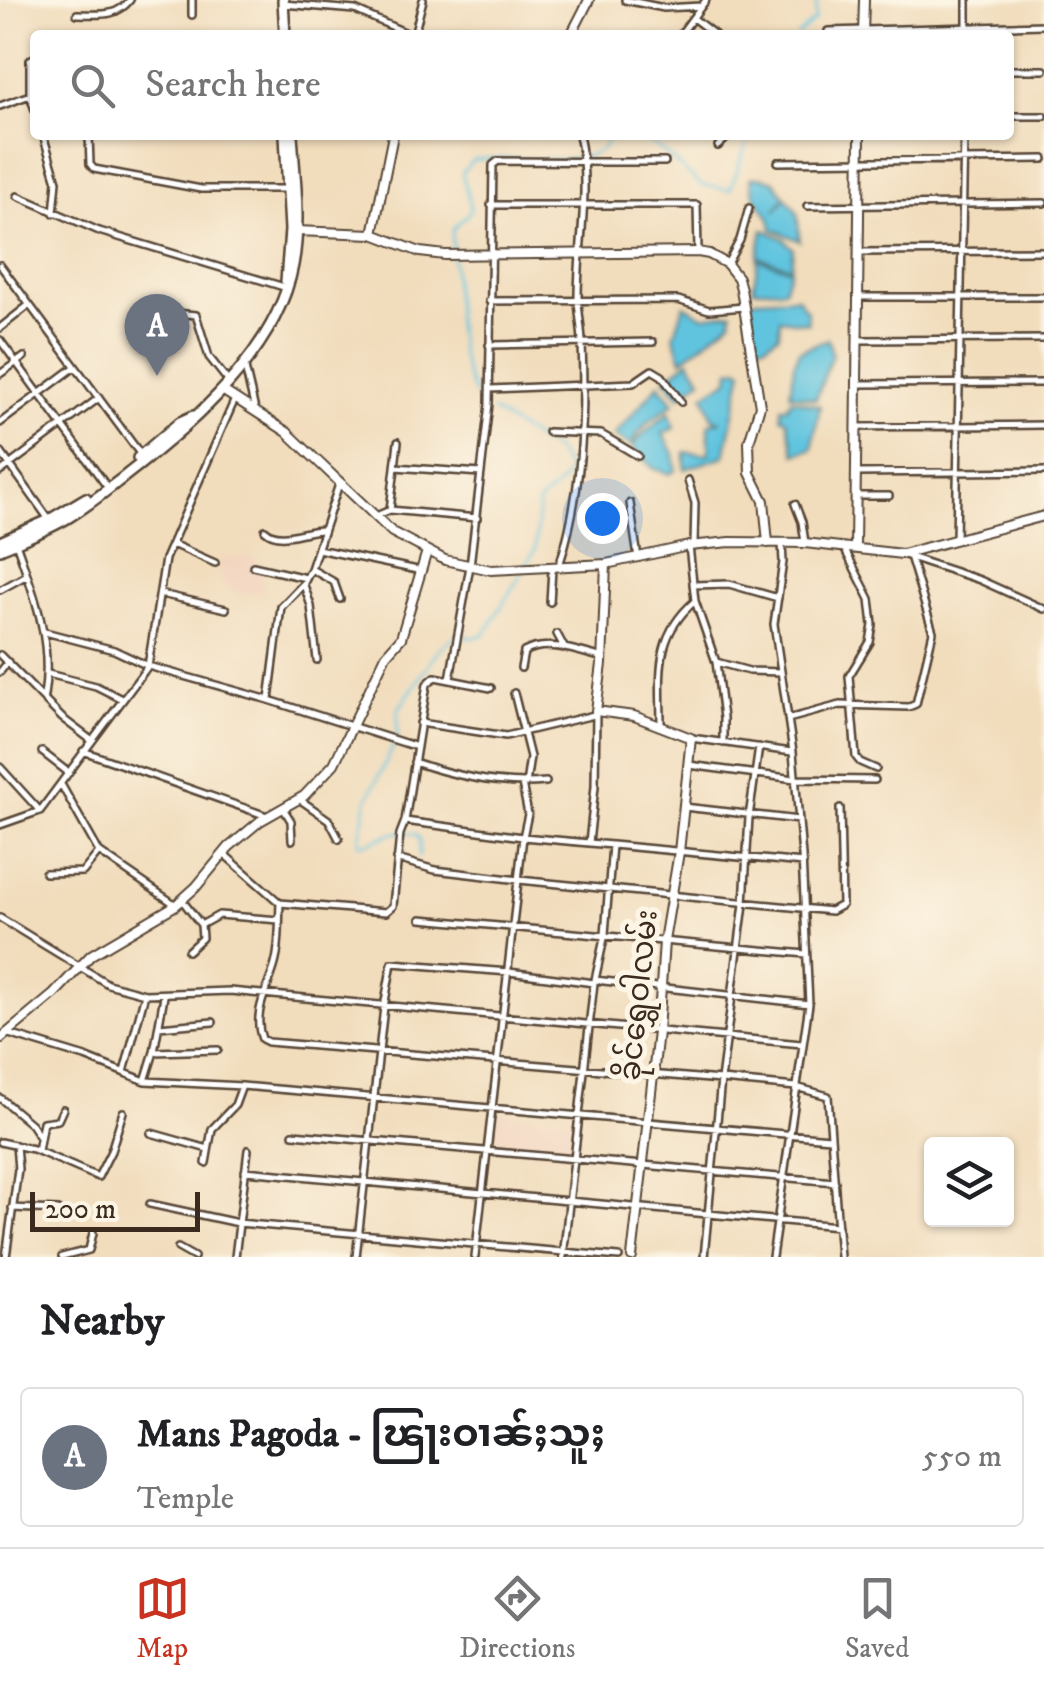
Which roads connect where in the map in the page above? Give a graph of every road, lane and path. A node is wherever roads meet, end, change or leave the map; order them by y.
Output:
1 (130, 0) edge
2 (192, 0) edge
3 (423, 0) edge
4 (589, 0) edge
5 (625, 0) edge
6 (864, 0) edge
7 (968, 0) edge
8 (281, 1) edge
9 (704, 3) edge
10 (78, 14) dead end
11 (192, 14) dead end
12 (693, 18) junction
13 (1044, 25) edge
14 (967, 26) junction
15 (282, 30) edge
16 (400, 30) edge
17 (414, 30) edge
18 (575, 30) edge
19 (684, 30) edge
20 (709, 30) edge
21 (863, 30) edge
22 (898, 30) edge
23 (967, 30) edge
24 (30, 62) edge
25 (1014, 70) edge
26 (1044, 70) edge
27 (30, 95) joint
28 (0, 106) edge
29 (1014, 116) edge
30 (1044, 116) edge
31 (45, 140) edge
32 (89, 140) edge
33 (289, 140) edge
34 (289, 140) edge
35 (391, 140) edge
36 (579, 140) edge
37 (725, 140) edge
38 (860, 140) edge
39 (964, 140) edge
40 (718, 146) dead end
41 (581, 158) junction
42 (964, 159) junction
43 (1044, 159) edge
44 (665, 162) dead end
45 (778, 162) dead end
46 (860, 164) junction
47 (289, 190) junction
48 (18, 196) dead end
49 (1044, 203) edge
50 (961, 204) junction
51 (582, 205) junction
52 (491, 206) junction
53 (808, 206) dead end
54 (858, 206) junction
55 (750, 208) dead end
56 (54, 214) junction
57 (296, 231) junction
58 (373, 234) junction
59 (960, 251) junction
60 (1044, 251) edge
61 (698, 252) junction
62 (858, 252) junction
63 (579, 254) junction
64 (490, 255) junction
65 (727, 264) junction
66 (0, 265) edge
67 (285, 285) junction
68 (1044, 296) edge
69 (857, 297) junction
70 (961, 297) junction
71 (489, 302) junction
72 (578, 302) junction
73 (29, 305) junction
74 (745, 307) junction
75 (144, 310) dead end
76 (0, 328) edge
77 (1044, 338) edge
78 (0, 340) edge
79 (857, 340) junction
80 (960, 341) junction
81 (653, 342) dead end
82 (582, 344) junction
83 (490, 346) junction
84 (24, 356) dead end
85 (16, 362) junction
86 (244, 363) junction
87 (76, 367) junction
88 (0, 374) edge
89 (1044, 383) edge
90 (857, 384) junction
91 (960, 384) junction
92 (581, 385) junction
93 (225, 386) junction
94 (490, 389) junction
95 (40, 396) junction
96 (99, 398) junction
97 (235, 399) junction
98 (681, 402) dead end
99 (255, 413) junction
100 (0, 423) edge
101 (60, 424) junction
102 (959, 426) junction
103 (1044, 426) edge
104 (856, 427) junction
105 (548, 432) dead end
106 (581, 432) junction
107 (398, 442) dead end
108 (0, 451) edge
109 (638, 456) dead end
110 (144, 458) junction
111 (10, 465) junction
112 (395, 467) junction
113 (0, 472) edge
114 (958, 472) junction
115 (1044, 472) edge
116 (481, 473) junction
117 (856, 473) junction
118 (340, 480) junction
119 (688, 480) dead end
120 (105, 484) junction
121 (856, 496) junction
122 (889, 496) dead end
123 (630, 503) dead end
124 (795, 504) dead end
125 (390, 510) junction
126 (376, 516) junction
127 (1044, 516) edge
128 (476, 518) junction
129 (49, 520) junction
130 (265, 530) dead end
131 (322, 530) junction
132 (956, 539) junction
133 (16, 543) junction
134 (782, 543) junction
135 (805, 543) junction
136 (172, 544) junction
137 (768, 544) junction
138 (1, 545) edge
139 (691, 546) junction
140 (844, 548) junction
141 (855, 548) junction
142 (317, 549) junction
143 (427, 551) junction
144 (906, 555) junction
145 (638, 558) junction
146 (216, 563) dead end
147 (606, 564) junction
148 (254, 566) dead end
149 (470, 566) junction
150 (310, 569) junction
151 (555, 569) junction
152 (422, 571) junction
153 (27, 575) junction
154 (305, 581) junction
155 (694, 584) junction
156 (0, 590) edge
157 (159, 594) junction
158 (340, 598) dead end
159 (779, 598) junction
160 (695, 600) junction
161 (550, 602) dead end
162 (1044, 608) edge
163 (226, 610) dead end
164 (45, 632) junction
165 (557, 634) dead end
166 (564, 647) junction
167 (0, 654) edge
168 (603, 658) junction
169 (317, 660) dead end
170 (8, 662) junction
171 (716, 662) junction
172 (148, 666) junction
173 (521, 668) dead end
174 (0, 672) edge
175 (781, 672) junction
176 (48, 674) junction
177 (450, 679) junction
178 (491, 688) dead end
179 (514, 693) dead end
180 (44, 696) junction
181 (122, 698) junction
182 (269, 700) junction
183 (850, 706) junction
184 (595, 713) junction
185 (788, 720) junction
186 (420, 724) junction
187 (662, 727) junction
188 (351, 728) junction
189 (525, 732) junction
190 (691, 738) junction
191 (91, 740) junction
192 (722, 742) junction
193 (417, 747) junction
194 (759, 748) junction
195 (42, 752) dead end
196 (82, 752) junction
197 (793, 752) junction
198 (414, 762) junction
199 (688, 764) junction
200 (0, 766) edge
201 (876, 768) dead end
202 (69, 774) junction
203 (755, 775) junction
204 (796, 779) junction
205 (875, 780) dead end
206 (546, 782) dead end
207 (524, 784) junction
208 (62, 786) junction
209 (299, 799) junction
210 (283, 808) junction
211 (684, 808) junction
212 (840, 808) dead end
213 (40, 812) junction
214 (267, 816) junction
215 (748, 817) junction
216 (799, 820) junction
217 (0, 824) edge
218 (402, 827) junction
219 (523, 837) junction
220 (339, 838) dead end
221 (292, 840) dead end
222 (590, 843) junction
223 (612, 845) junction
224 (99, 852) junction
225 (680, 852) junction
226 (224, 854) junction
227 (397, 858) junction
228 (748, 858) junction
229 (802, 864) junction
230 (45, 873) dead end
231 (519, 880) junction
232 (608, 888) junction
233 (671, 895) junction
234 (179, 902) junction
235 (280, 903) junction
236 (744, 904) junction
237 (804, 910) junction
238 (0, 918) edge
239 (421, 918) dead end
240 (279, 920) junction
241 (201, 926) junction
242 (512, 927) junction
243 (605, 934) junction
244 (664, 941) junction
245 (739, 950) junction
246 (188, 951) dead end
247 (806, 954) junction
248 (78, 967) junction
249 (509, 972) junction
250 (595, 981) junction
251 (661, 987) junction
252 (145, 994) junction
253 (164, 994) junction
254 (263, 994) junction
255 (734, 997) junction
256 (809, 1004) junction
257 (384, 1007) junction
258 (503, 1017) junction
259 (213, 1022) dead end
260 (589, 1025) junction
261 (158, 1027) junction
262 (658, 1032) junction
263 (4, 1036) edge
264 (728, 1038) junction
265 (802, 1044) junction
266 (218, 1050) dead end
267 (379, 1050) junction
268 (154, 1052) junction
269 (498, 1062) junction
270 (584, 1070) junction
271 (124, 1072) junction
272 (653, 1074) junction
273 (722, 1080) junction
274 (145, 1081) junction
275 (242, 1086) junction
276 (796, 1087) junction
277 (0, 1098) edge
278 (374, 1098) junction
279 (492, 1108) junction
280 (63, 1109) dead end
281 (123, 1112) dead end
282 (579, 1116) junction
283 (646, 1122) junction
284 (718, 1128) junction
285 (151, 1133) dead end
286 (292, 1134) dead end
287 (790, 1134) junction
288 (39, 1136) junction
289 (830, 1138) junction
290 (369, 1141) junction
291 (0, 1142) edge
292 (16, 1145) junction
293 (208, 1149) junction
294 (248, 1150) dead end
295 (38, 1151) junction
296 (485, 1152) junction
297 (574, 1160) junction
298 (206, 1163) dead end
299 (641, 1165) junction
300 (245, 1172) junction
301 (714, 1172) junction
302 (782, 1178) junction
303 (364, 1182) junction
304 (835, 1182) junction
305 (481, 1193) junction
306 (570, 1201) junction
307 (150, 1204) dead end
308 (637, 1207) junction
309 (12, 1208) junction
310 (58, 1210) dead end
311 (710, 1214) junction
312 (775, 1220) junction
313 (238, 1223) junction
314 (838, 1226) junction
315 (93, 1233) dead end
316 (359, 1233) junction
317 (476, 1244) junction
318 (178, 1248) dead end
319 (564, 1254) edge
320 (6, 1257) edge
321 (62, 1257) edge
322 (194, 1257) edge
323 (236, 1257) edge
324 (356, 1257) edge
325 (475, 1257) edge
326 (619, 1257) edge
327 (632, 1257) edge
328 (704, 1257) edge
329 (772, 1257) edge
330 (840, 1257) edge

1 - 10 street
2 - 11 street
3 - 17 street
4 - 18 street
5 - 9 street
6 - 21 street
7 - 14 street
8 - 15 main road
8 - 16 street
9 - 12 street
12 - 19 street
12 - 20 street
13 - 14 street
14 - 22 street
14 - 23 street
24 - 27 street
25 - 26 street
27 - 28 street
29 - 30 street
31 - 56 street
32 - 47 street
33 - 47 main road
34 - 57 main road
35 - 58 street
36 - 41 street
37 - 40 street
38 - 46 street
39 - 42 street
41 - 44 street
41 - 51 street
41 - 52 street
42 - 43 street
42 - 46 street
42 - 50 street
45 - 46 street
46 - 54 street
47 - 67 main road
48 - 56 street
49 - 50 street
50 - 54 street
50 - 59 street
51 - 52 street
51 - 61 street
51 - 63 street
52 - 64 street
53 - 54 street
54 - 62 street
55 - 65 street
56 - 67 street
57 - 58 street
57 - 67 main road
58 - 64 street
59 - 60 street
59 - 62 street
59 - 70 street
61 - 63 street
61 - 65 street
62 - 69 street
63 - 64 street
63 - 72 street
64 - 71 street
65 - 74 street
66 - 73 street
67 - 86 main road
68 - 70 street
69 - 70 street
69 - 79 street
70 - 80 street
71 - 72 street
71 - 83 street
72 - 74 street
72 - 82 street
73 - 76 street
73 - 87 street
74 - 137 street
75 - 93 street
77 - 80 street
78 - 85 street
79 - 80 street
79 - 90 street
80 - 91 street
81 - 82 street
82 - 83 street
82 - 92 street
83 - 94 street
84 - 85 street
85 - 88 street
85 - 95 street
86 - 93 main road
86 - 99 street
87 - 95 street
87 - 96 street
89 - 91 street
90 - 91 street
90 - 104 street
91 - 102 street
92 - 94 street
92 - 98 street
92 - 106 street
93 - 97 street
93 - 110 main road
94 - 116 street
95 - 100 street
95 - 101 street
96 - 101 street
96 - 110 street
97 - 99 street
97 - 136 street
99 - 118 street
101 - 111 street
101 - 120 street
102 - 103 street
102 - 104 street
102 - 114 street
104 - 117 street
105 - 106 street
106 - 109 street
106 - 151 street
107 - 112 street
108 - 111 street
110 - 120 main road
110 - 133 main road
111 - 113 street
111 - 129 street
112 - 116 street
112 - 125 street
114 - 115 street
114 - 117 street
114 - 132 street
116 - 128 street
117 - 121 street
118 - 126 street
118 - 131 street
119 - 139 street
120 - 129 main road
121 - 122 street
121 - 141 street
123 - 145 street
124 - 135 street
125 - 126 street
125 - 128 street
126 - 143 street
127 - 132 street
128 - 149 street
129 - 138 main road
130 - 131 street
131 - 142 street
132 - 144 street
133 - 138 main road
133 - 153 street
134 - 135 street
134 - 137 street
134 - 159 street
135 - 140 street
136 - 146 street
136 - 157 street
137 - 139 street
139 - 145 street
139 - 155 street
140 - 141 street
140 - 183 street
141 - 144 street
142 - 150 street
142 - 152 street
143 - 149 street
143 - 152 street
144 - 162 street
144 - 183 street
145 - 147 street
147 - 151 street
147 - 168 street
148 - 154 street
149 - 151 street
149 - 177 street
150 - 154 street
150 - 158 street
151 - 161 street
152 - 188 street
153 - 156 street
153 - 164 street
154 - 169 street
154 - 182 street
155 - 159 street
155 - 160 street
157 - 163 street
157 - 172 street
159 - 175 street
160 - 171 street
160 - 187 street
164 - 172 street
164 - 176 street
165 - 166 street
166 - 168 street
166 - 173 street
167 - 170 street
168 - 184 street
170 - 174 street
170 - 180 street
171 - 175 street
171 - 192 street
172 - 181 street
172 - 182 street
175 - 185 street
176 - 180 street
176 - 181 street
177 - 178 street
177 - 186 street
179 - 189 street
180 - 191 street
181 - 191 street
182 - 188 street
183 - 185 street
183 - 201 street
184 - 187 street
184 - 189 street
184 - 222 street
185 - 197 street
186 - 189 street
186 - 193 street
187 - 190 street
188 - 193 street
188 - 209 street
189 - 207 street
190 - 192 street
190 - 199 street, ခိုင်ရွှေဝါလမ်း
191 - 196 street
192 - 194 street
193 - 198 street
194 - 197 street
194 - 203 street
195 - 202 street
196 - 202 street
196 - 214 street
197 - 204 street
198 - 207 street
198 - 218 street
199 - 203 street
199 - 211 street, ခိုင်ရွှေဝါလမ်း
200 - 213 street
202 - 208 street
203 - 204 street
203 - 215 street
204 - 205 street
204 - 216 street
206 - 207 street
207 - 219 street
208 - 213 street
208 - 224 street
209 - 210 street
209 - 220 street
210 - 214 street
210 - 221 street
211 - 215 street
211 - 225 street, ခိုင်ရွှေဝါလမ်း
212 - 237 street
213 - 217 street
214 - 226 street
215 - 216 street
215 - 228 street
216 - 229 street
218 - 219 street
218 - 227 street
219 - 222 street
219 - 231 street
222 - 223 street
223 - 225 street
223 - 232 street
224 - 230 street
224 - 234 street
225 - 228 street
225 - 233 street, ခိုင်ရွှေဝါလမ်း
226 - 234 street
226 - 235 street
227 - 231 street
227 - 235 street
228 - 229 street
228 - 236 street
229 - 237 street
231 - 232 street
231 - 242 street
232 - 233 street
232 - 243 street
233 - 236 street
233 - 244 street, ခိုင်ရွှေဝါလမ်း
234 - 241 street
234 - 248 street
235 - 240 street
236 - 237 street
236 - 245 street
237 - 247 street
238 - 248 street
239 - 242 street
240 - 241 street
240 - 254 street
241 - 246 street
242 - 243 street
242 - 249 street
243 - 244 street
243 - 250 street
244 - 245 street
244 - 251 street, ခိုင်ရွှေဝါလမ်း
245 - 247 street
245 - 255 street
247 - 256 street
248 - 252 street
248 - 263 street
249 - 250 street
249 - 257 street
249 - 258 street
250 - 251 street
250 - 260 street
251 - 255 street
251 - 262 street, ခိုင်ရွှေဝါလမ်း
252 - 253 street
252 - 271 street
253 - 254 street
253 - 261 street
254 - 257 street
254 - 267 street
255 - 256 street
255 - 264 street
256 - 265 street
257 - 258 street
257 - 267 street
258 - 260 street
258 - 269 street
259 - 261 street
260 - 262 street
260 - 270 street
261 - 268 street
262 - 264 street
262 - 272 street, ခိုင်ရွှေဝါလမ်း
263 - 271 street
264 - 265 street
264 - 273 street
265 - 276 street
266 - 268 street
267 - 269 street
267 - 278 street
268 - 274 street
269 - 270 street
269 - 279 street
270 - 272 street
270 - 282 street
271 - 274 street
272 - 273 street
272 - 283 street, ခိုင်ရွှေဝါလမ်း
273 - 276 street
273 - 284 street
274 - 275 street
275 - 278 street
275 - 293 street
276 - 287 street
276 - 289 street
277 - 288 street
278 - 279 street
278 - 290 street
279 - 282 street
279 - 296 street
280 - 288 street
281 - 295 street
282 - 283 street
282 - 297 street
283 - 284 street
283 - 299 street, ခိုင်ရွှေဝါလမ်း
284 - 287 street
284 - 301 street
285 - 293 street
286 - 290 street
287 - 289 street
287 - 302 street
288 - 295 street
289 - 304 street
290 - 296 street
290 - 303 street
291 - 292 street
292 - 295 street
292 - 309 street
293 - 298 street
294 - 300 street
296 - 297 street
296 - 305 street
297 - 299 street
297 - 306 street
299 - 301 street
299 - 308 street, ခိုင်ရွှေဝါလမ်း
300 - 303 street
300 - 313 street
301 - 302 street
301 - 311 street
302 - 304 street
302 - 312 street
303 - 305 street
303 - 316 street
304 - 314 street
305 - 306 street
305 - 317 street
306 - 308 street
306 - 319 street
307 - 313 street
308 - 311 street
308 - 327 street, ခိုင်ရွှေဝါလမ်း
309 - 310 street
309 - 320 street
311 - 312 street
311 - 328 street
312 - 314 street
312 - 329 street
313 - 316 street
313 - 323 street
314 - 330 street
315 - 321 street
316 - 317 street
316 - 324 street
317 - 319 street
317 - 325 street
318 - 322 street
319 - 326 street

